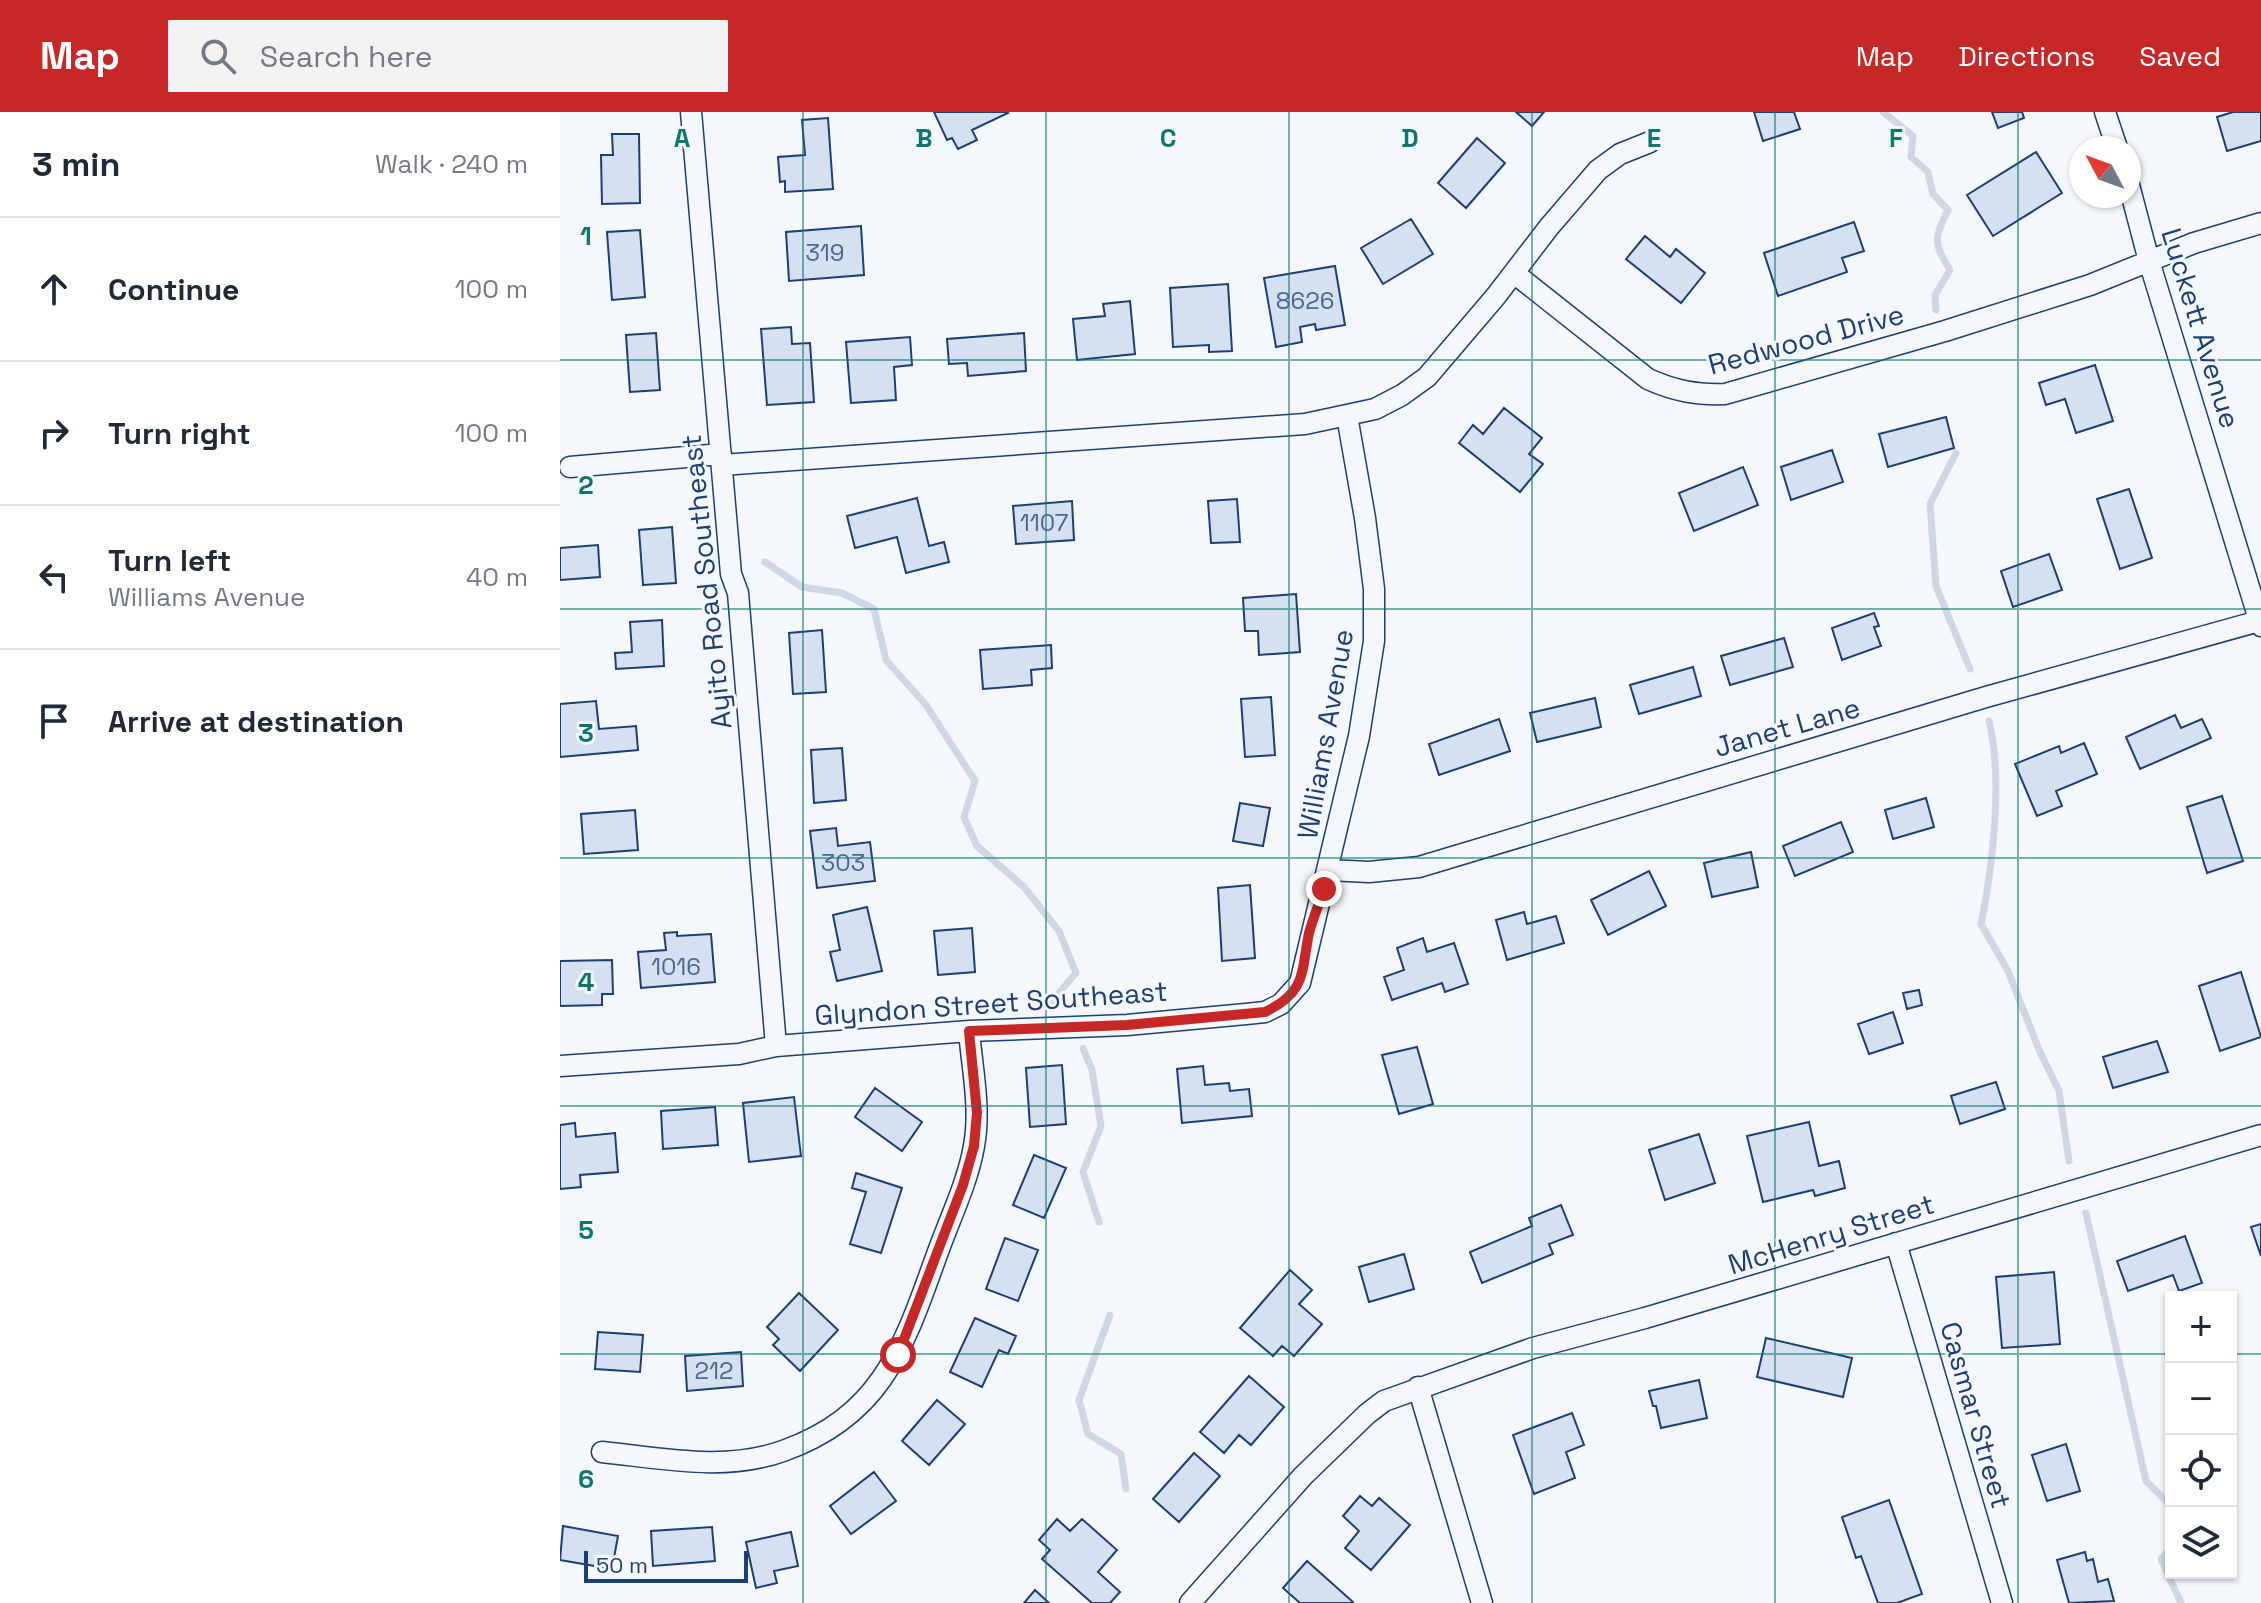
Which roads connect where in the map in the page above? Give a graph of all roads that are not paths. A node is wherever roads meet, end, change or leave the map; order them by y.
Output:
1 (691, 112) edge
2 (2105, 112) edge
3 (2113, 136) edge
4 (1650, 142) dead end
5 (2135, 208) edge
6 (2261, 223) edge
7 (2149, 261) junction
8 (1514, 273) junction
9 (1347, 416) junction
10 (721, 460) junction
11 (570, 467) dead end
12 (2260, 623) edge
13 (1328, 870) junction
14 (1281, 1004) joint
15 (969, 1031) junction
16 (776, 1046) junction
17 (560, 1066) edge
18 (2261, 1135) edge
19 (1896, 1243) junction
20 (1418, 1387) junction
21 (602, 1452) dead end
22 (1190, 1603) edge
23 (1482, 1603) edge
24 (2002, 1603) edge

1 - 10 street, Ayito Road Southeast
2 - 3 street
4 - 8 street
5 - 7 street, Luckett Avenue
6 - 7 street, Redwood Drive
7 - 8 street, Redwood Drive
7 - 12 street, Luckett Avenue
8 - 9 street
9 - 10 street
9 - 13 street, Williams Avenue
10 - 11 street
10 - 16 street, Ayito Road Southeast
12 - 13 street, Janet Lane
13 - 14 street, Williams Avenue
14 - 15 street, Glyndon Street Southeast
15 - 16 street, Glyndon Street Southeast
15 - 21 street
16 - 17 street, Glyndon Street Southeast
18 - 19 street, McHenry Street
19 - 20 street, McHenry Street
19 - 24 street, Casmar Street
20 - 22 street, McHenry Street
20 - 23 street

